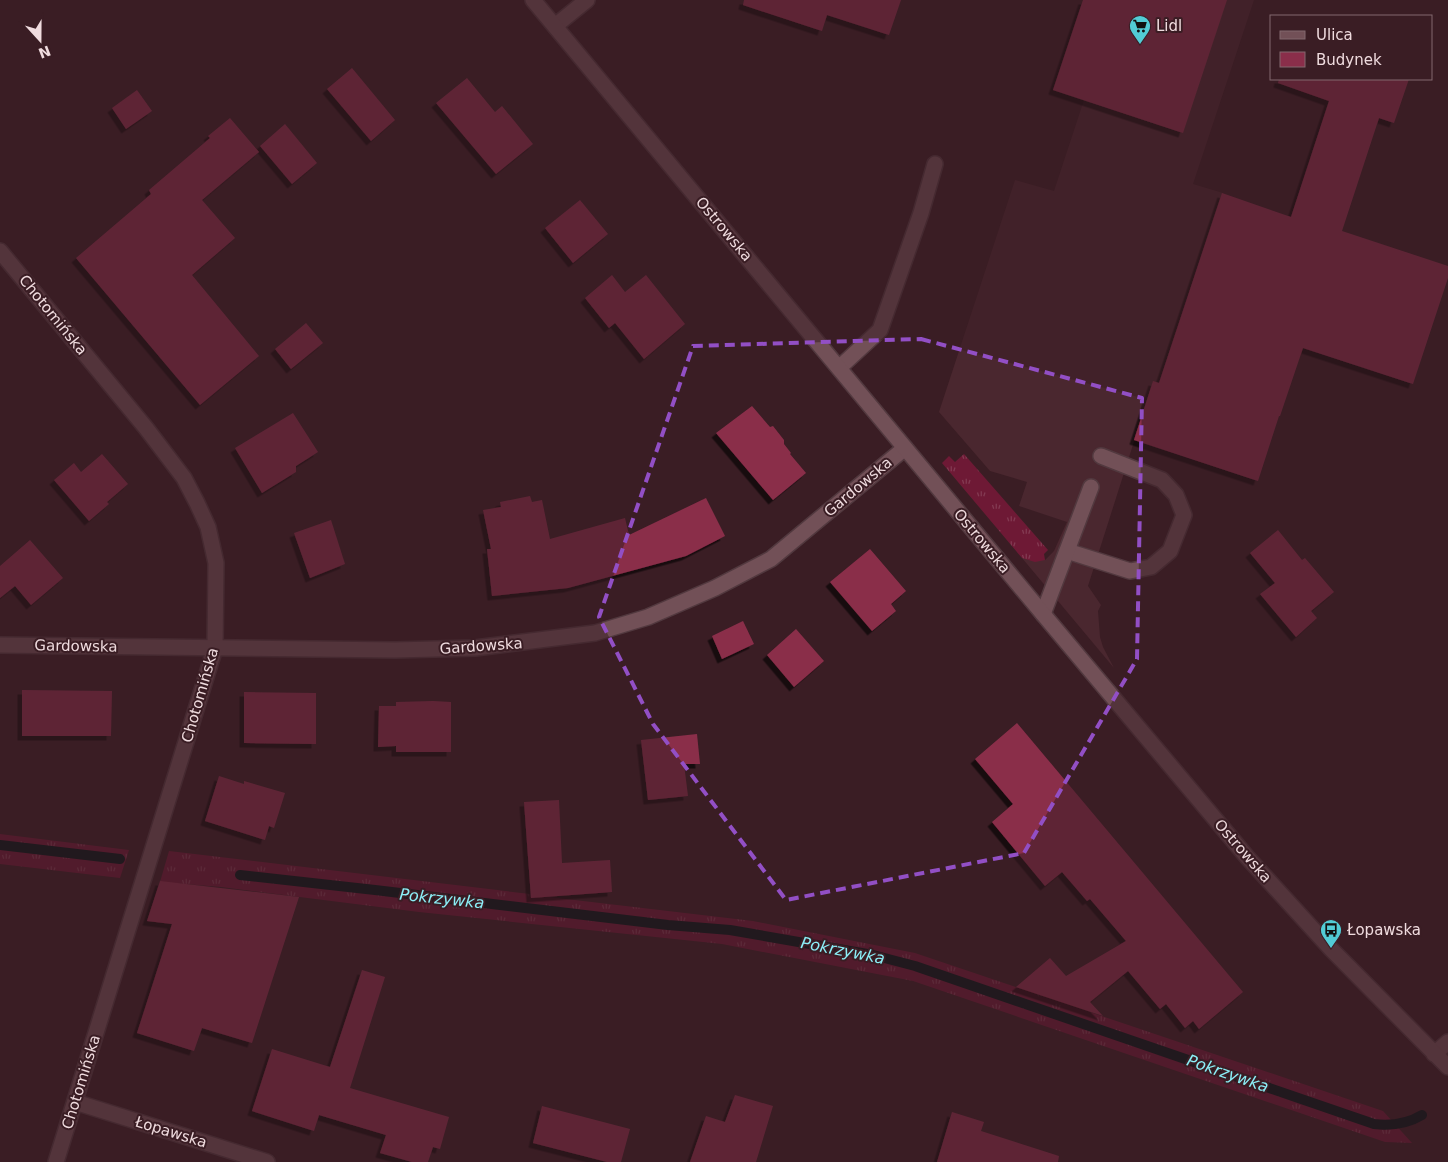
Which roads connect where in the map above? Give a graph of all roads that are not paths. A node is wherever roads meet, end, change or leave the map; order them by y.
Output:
1 (533, 0) edge
2 (587, 0) edge
3 (555, 26) junction
4 (935, 164) dead end
5 (0, 251) edge
6 (839, 368) junction
7 (905, 448) junction
8 (1101, 456) dead end
9 (1091, 487) dead end
10 (1067, 551) junction
11 (1043, 614) junction
12 (0, 645) edge
13 (215, 648) junction
14 (1448, 1042) edge
15 (1434, 1054) junction
16 (1448, 1067) edge
17 (75, 1102) junction
18 (56, 1162) edge
19 (267, 1162) edge

1 - 3 street, Ostrowska
2 - 3 street
3 - 6 street, Ostrowska
4 - 6 street
5 - 13 street, Chotomińska
6 - 7 street, Ostrowska
7 - 11 street, Ostrowska
7 - 13 street, Gardowska
8 - 10 street
9 - 10 street
10 - 11 street
11 - 15 street, Ostrowska
12 - 13 street, Gardowska
13 - 17 street, Chotomińska
14 - 15 street
15 - 16 street, Ostrowska
17 - 18 street, Chotomińska
17 - 19 street, Łopawska

